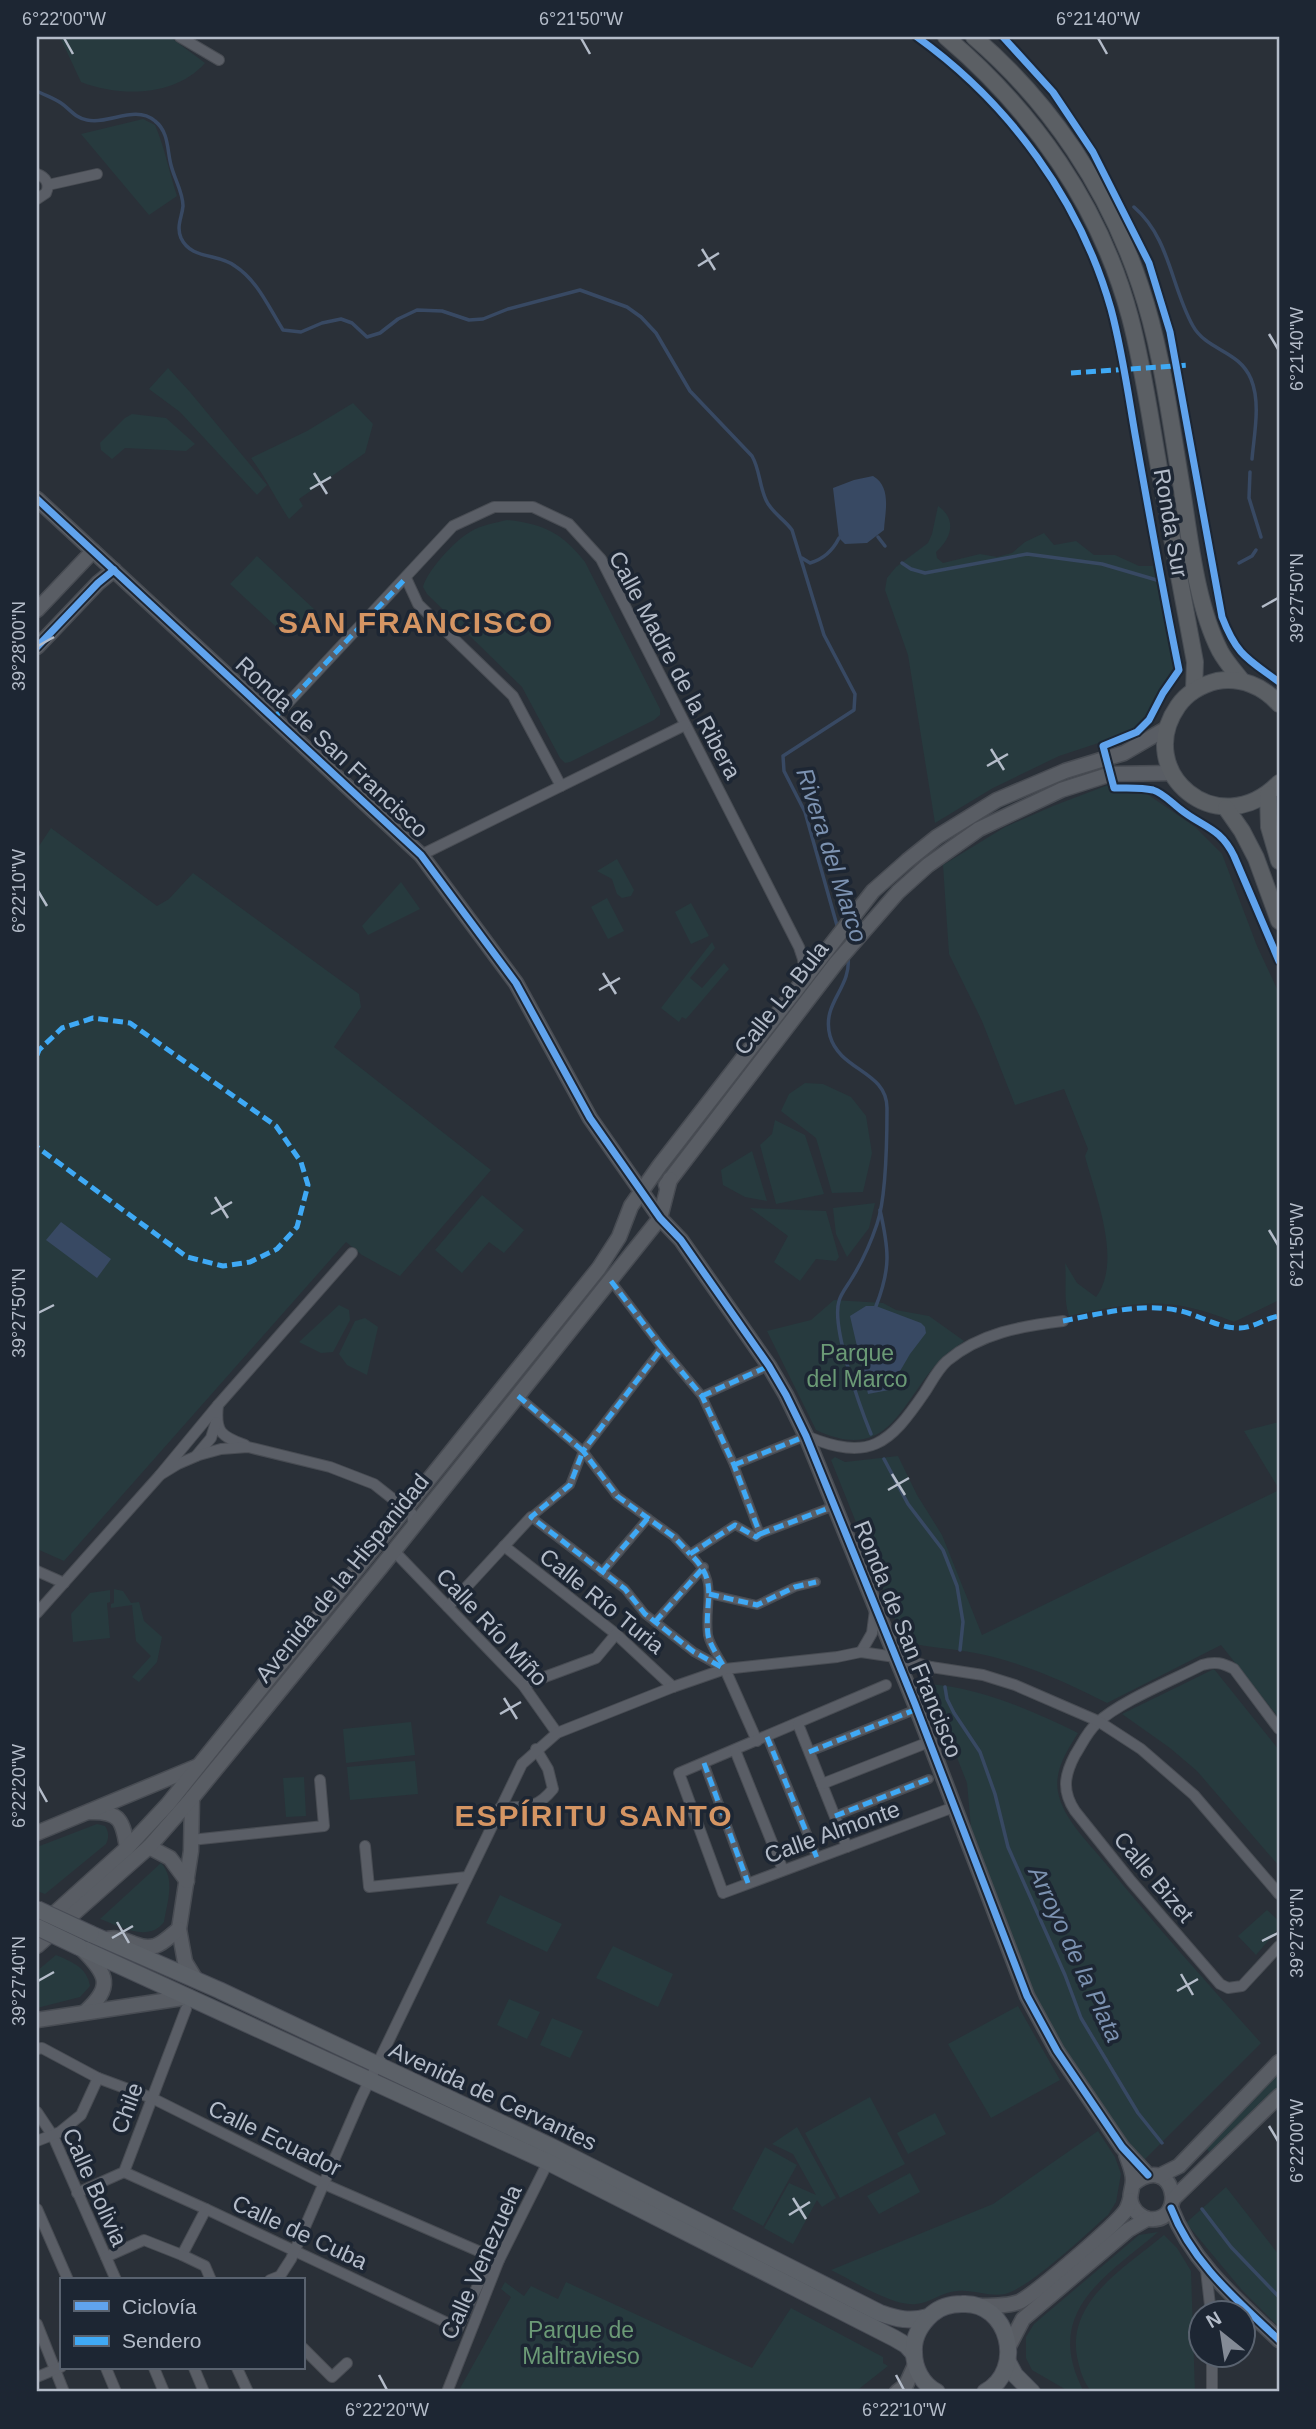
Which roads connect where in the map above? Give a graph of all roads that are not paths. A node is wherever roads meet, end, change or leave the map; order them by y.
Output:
1 (180, 37) edge
2 (946, 37) edge
3 (974, 37) edge
4 (219, 60) dead end
5 (37, 174) edge
6 (97, 174) dead end
7 (48, 184) junction
8 (37, 199) edge
9 (37, 499) edge
10 (93, 551) junction
11 (114, 570) junction
12 (406, 578) junction
13 (37, 610) edge
14 (37, 647) edge
15 (1242, 681) junction
16 (1194, 691) junction
17 (1279, 704) edge
18 (273, 719) junction
19 (685, 725) junction
20 (1167, 728) junction
21 (1172, 773) junction
22 (561, 786) junction
23 (1274, 789) edge
24 (1226, 808) junction
25 (421, 855) junction
26 (1279, 861) edge
27 (1279, 921) edge
28 (800, 951) joint
29 (804, 977) junction
30 (660, 1165) junction
31 (629, 1167) junction
32 (670, 1179) junction
33 (647, 1190) junction
34 (662, 1213) junction
35 (352, 1253) dead end
36 (599, 1268) junction
37 (611, 1281) junction
38 (1059, 1322) dead end
39 (662, 1348) junction
40 (769, 1366) junction
41 (519, 1396) junction
42 (702, 1396) junction
43 (218, 1405) junction
44 (216, 1422) junction
45 (202, 1424) junction
46 (806, 1436) junction
47 (206, 1445) junction
48 (248, 1447) junction
49 (217, 1450) junction
50 (583, 1451) junction
51 (196, 1456) junction
52 (734, 1465) junction
53 (160, 1475) junction
54 (834, 1506) junction
55 (404, 1509) junction
56 (531, 1517) junction
57 (648, 1518) junction
58 (414, 1525) junction
59 (761, 1534) junction
60 (504, 1546) junction
61 (394, 1551) junction
62 (690, 1554) junction
63 (704, 1567) junction
64 (37, 1571) edge
65 (602, 1572) junction
66 (816, 1582) dead end
67 (64, 1583) junction
68 (709, 1594) junction
69 (448, 1607) junction
70 (876, 1609) junction
71 (37, 1613) edge
72 (655, 1622) junction
73 (616, 1633) junction
74 (861, 1651) junction
75 (895, 1657) junction
76 (931, 1667) junction
77 (725, 1669) junction
78 (523, 1685) junction
79 (886, 1685) dead end
80 (673, 1687) junction
81 (916, 1707) junction
82 (1098, 1721) junction
83 (798, 1724) junction
84 (1279, 1729) edge
85 (557, 1733) junction
86 (767, 1737) junction
87 (757, 1741) junction
88 (929, 1742) junction
89 (536, 1749) junction
90 (735, 1750) junction
91 (809, 1752) junction
92 (704, 1763) junction
93 (202, 1764) junction
94 (929, 1779) dead end
95 (320, 1780) dead end
96 (822, 1784) junction
97 (192, 1798) junction
98 (954, 1807) junction
99 (500, 1808) junction
100 (85, 1812) junction
101 (835, 1816) junction
102 (37, 1833) edge
103 (191, 1840) junction
104 (365, 1846) dead end
105 (149, 1847) junction
106 (847, 1847) junction
107 (127, 1848) junction
108 (817, 1858) junction
109 (783, 1870) junction
110 (467, 1877) junction
111 (187, 1881) junction
112 (748, 1883) junction
113 (1279, 1894) edge
114 (37, 1909) edge
115 (37, 1928) edge
116 (178, 1929) junction
117 (98, 1937) junction
118 (37, 1946) edge
119 (1279, 1946) edge
120 (79, 1947) junction
121 (196, 1980) junction
122 (188, 2003) junction
123 (85, 2012) junction
124 (37, 2020) edge
125 (37, 2049) edge
126 (1279, 2062) edge
127 (373, 2074) junction
128 (98, 2078) junction
129 (1279, 2096) edge
130 (152, 2098) junction
131 (37, 2112) edge
132 (53, 2136) junction
133 (37, 2141) edge
134 (1122, 2147) junction
135 (548, 2162) junction
136 (124, 2172) junction
137 (1153, 2175) junction
138 (324, 2184) junction
139 (1133, 2184) junction
140 (77, 2193) junction
141 (1130, 2200) junction
142 (1173, 2203) junction
143 (37, 2209) edge
144 (206, 2209) junction
145 (1153, 2219) junction
146 (1189, 2243) junction
147 (295, 2250) junction
148 (182, 2255) junction
149 (106, 2257) junction
150 (495, 2259) junction
151 (1205, 2266) junction
152 (67, 2278) edge
153 (115, 2278) edge
154 (210, 2278) edge
155 (276, 2278) edge
156 (1229, 2292) junction
157 (1211, 2300) edge
158 (1220, 2300) edge
159 (981, 2306) junction
160 (928, 2318) junction
161 (37, 2324) edge
162 (1279, 2340) edge
163 (304, 2349) edge
164 (1008, 2354) junction
165 (914, 2359) junction
166 (347, 2363) dead end
167 (58, 2368) edge
168 (107, 2370) edge
169 (155, 2370) edge
170 (195, 2370) edge
171 (238, 2370) edge
172 (1212, 2370) edge
173 (37, 2377) edge
174 (64, 2392) edge
175 (116, 2392) edge
176 (164, 2392) edge
177 (204, 2392) edge
178 (248, 2392) edge
179 (445, 2392) edge
180 (897, 2392) edge
181 (937, 2392) edge
182 (985, 2392) edge
183 (1032, 2392) edge
184 (1212, 2392) edge

1 - 4 street
2 - 16 highway, Ronda Sur
3 - 15 highway, Ronda Sur
5 - 7 street
6 - 7 street
7 - 8 street
9 - 10 main road, Ronda de San Francisco
10 - 11 main road, Ronda de San Francisco
10 - 13 main road
11 - 14 main road
11 - 18 main road, Ronda de San Francisco
12 - 18 street, Calle Madre de la Ribera
12 - 19 street, Calle Madre de la Ribera
12 - 22 street
15 - 16 highway
15 - 17 highway
16 - 20 highway
18 - 25 main road, Ronda de San Francisco
19 - 22 street
19 - 28 street, Calle Madre de la Ribera
20 - 21 highway
20 - 29 main road, Calle La Bula
21 - 24 highway
21 - 32 main road, Calle La Bula
22 - 25 street
23 - 24 highway
23 - 26 highway
24 - 27 highway
25 - 31 main road, Ronda de San Francisco
28 - 29 street, Calle La Bula
29 - 30 main road, Calle La Bula
30 - 31 main road
30 - 33 main road, Calle La Bula
31 - 33 main road, Ronda de San Francisco
32 - 33 main road, Calle La Bula
32 - 34 main road, Calle La Bula
33 - 34 main road, Ronda de San Francisco
33 - 36 main road, Avenida de la Hispanidad
34 - 37 main road, Avenida de la Hispanidad
34 - 40 main road, Ronda de San Francisco
35 - 43 street
36 - 37 street
36 - 55 main road, Avenida de la Hispanidad
37 - 39 street
37 - 41 main road, Avenida de la Hispanidad
38 - 46 street
39 - 42 street
39 - 50 street
40 - 42 street
40 - 46 main road, Ronda de San Francisco
41 - 50 street
41 - 58 main road, Avenida de la Hispanidad
42 - 52 street
43 - 44 street
43 - 45 street
44 - 47 street
44 - 48 street
45 - 47 street
45 - 53 street
46 - 52 street
46 - 54 main road, Ronda de San Francisco
47 - 49 street
47 - 51 street
48 - 49 street
48 - 55 street
49 - 51 street
50 - 56 street
50 - 57 street
51 - 53 street
52 - 59 street
53 - 67 street
54 - 59 street
54 - 70 main road, Ronda de San Francisco
55 - 58 street
55 - 93 main road, Avenida de la Hispanidad
56 - 60 street
56 - 65 street
57 - 62 street
57 - 65 street
58 - 61 main road, Avenida de la Hispanidad
59 - 62 street
60 - 69 street
60 - 73 street, Calle Río Turia
61 - 69 street, Calle Río Miño
61 - 97 main road, Avenida de la Hispanidad
62 - 63 street
63 - 68 street
63 - 72 street
64 - 67 street
65 - 72 street
66 - 68 street
67 - 71 street
68 - 77 street
69 - 78 street, Calle Río Miño
70 - 74 street
70 - 75 main road, Ronda de San Francisco
72 - 77 street
73 - 78 street
73 - 80 street, Calle Río Turia
74 - 75 street
74 - 77 street
75 - 76 street
75 - 81 main road, Ronda de San Francisco
76 - 81 street
76 - 82 street
77 - 80 street
77 - 87 street
78 - 85 street, Calle Río Miño
79 - 83 street
80 - 85 street
81 - 88 main road, Ronda de San Francisco
81 - 91 street
82 - 84 street
82 - 113 street
82 - 119 street, Calle Bizet
83 - 86 street
83 - 91 street
85 - 89 street
86 - 87 street
86 - 108 street
87 - 90 street
88 - 96 street
88 - 98 main road, Ronda de San Francisco
89 - 99 street
89 - 99 street
90 - 92 street
90 - 109 street
91 - 96 street
92 - 112 street
92 - 112 street, Calle Almonte
93 - 100 main road
93 - 107 main road, Avenida de la Hispanidad
94 - 101 street
95 - 103 street
96 - 101 street
97 - 103 main road
97 - 105 main road, Avenida de la Hispanidad
98 - 106 street, Calle Almonte
98 - 134 main road, Ronda de San Francisco
99 - 110 street
100 - 102 main road
100 - 107 main road
101 - 106 street
103 - 111 main road
104 - 110 street
105 - 111 main road
105 - 118 main road, Avenida de la Hispanidad
106 - 108 street, Calle Almonte
107 - 115 main road, Avenida de la Hispanidad
108 - 109 street, Calle Almonte
109 - 112 street, Calle Almonte
110 - 127 street
111 - 116 main road
114 - 117 main road, Avenida de Cervantes, bridge
115 - 120 main road, Avenida de Cervantes, bridge
116 - 117 main road
116 - 121 main road
117 - 121 main road, Avenida de Cervantes
120 - 122 main road, Avenida de Cervantes
120 - 123 main road
121 - 127 main road, Avenida de Cervantes
122 - 123 main road
122 - 127 main road, Avenida de Cervantes
122 - 130 street, Chile
123 - 124 main road
125 - 128 street, Calle Ecuador
126 - 137 main road
127 - 135 main road, Avenida de Cervantes
127 - 138 street
127 - 160 main road, Avenida de Cervantes
128 - 130 street, Calle Ecuador
128 - 132 street
129 - 142 main road
130 - 136 street, Chile
130 - 138 street, Calle Ecuador
131 - 132 street, Calle Bolivia
132 - 133 street
132 - 140 street, Calle Bolivia
134 - 137 main road, Ronda de San Francisco
134 - 139 main road, Ronda de San Francisco
135 - 150 street, Calle Venezuela
135 - 165 main road, Avenida de Cervantes
136 - 140 street
136 - 144 street, Calle de Cuba
137 - 139 main road
137 - 142 main road, Ronda de San Francisco
138 - 147 street
138 - 150 street, Calle Ecuador
139 - 141 main road, Ronda de San Francisco
140 - 149 street, Calle Bolivia
141 - 145 main road, Ronda de San Francisco
141 - 159 main road
142 - 145 main road
142 - 146 main road, Ronda de San Francisco
143 - 152 street
144 - 147 street, Calle de Cuba
144 - 148 street
145 - 146 main road, Ronda de San Francisco
145 - 164 main road
146 - 151 main road, Ronda de San Francisco
147 - 150 street, Calle de Cuba
147 - 155 street
148 - 149 street
148 - 154 street
149 - 153 street, Calle Bolivia
150 - 179 street, Calle Venezuela
151 - 156 main road, Ronda de San Francisco
151 - 157 street
156 - 158 street
156 - 162 main road, Ronda de San Francisco
159 - 160 main road
159 - 164 main road
160 - 165 main road
161 - 167 street
163 - 166 street
164 - 182 main road
164 - 183 main road
165 - 180 main road
165 - 181 main road, Avenida de Cervantes
167 - 173 street
167 - 174 street
168 - 175 street
169 - 176 street
170 - 177 street
171 - 178 street
172 - 184 street

